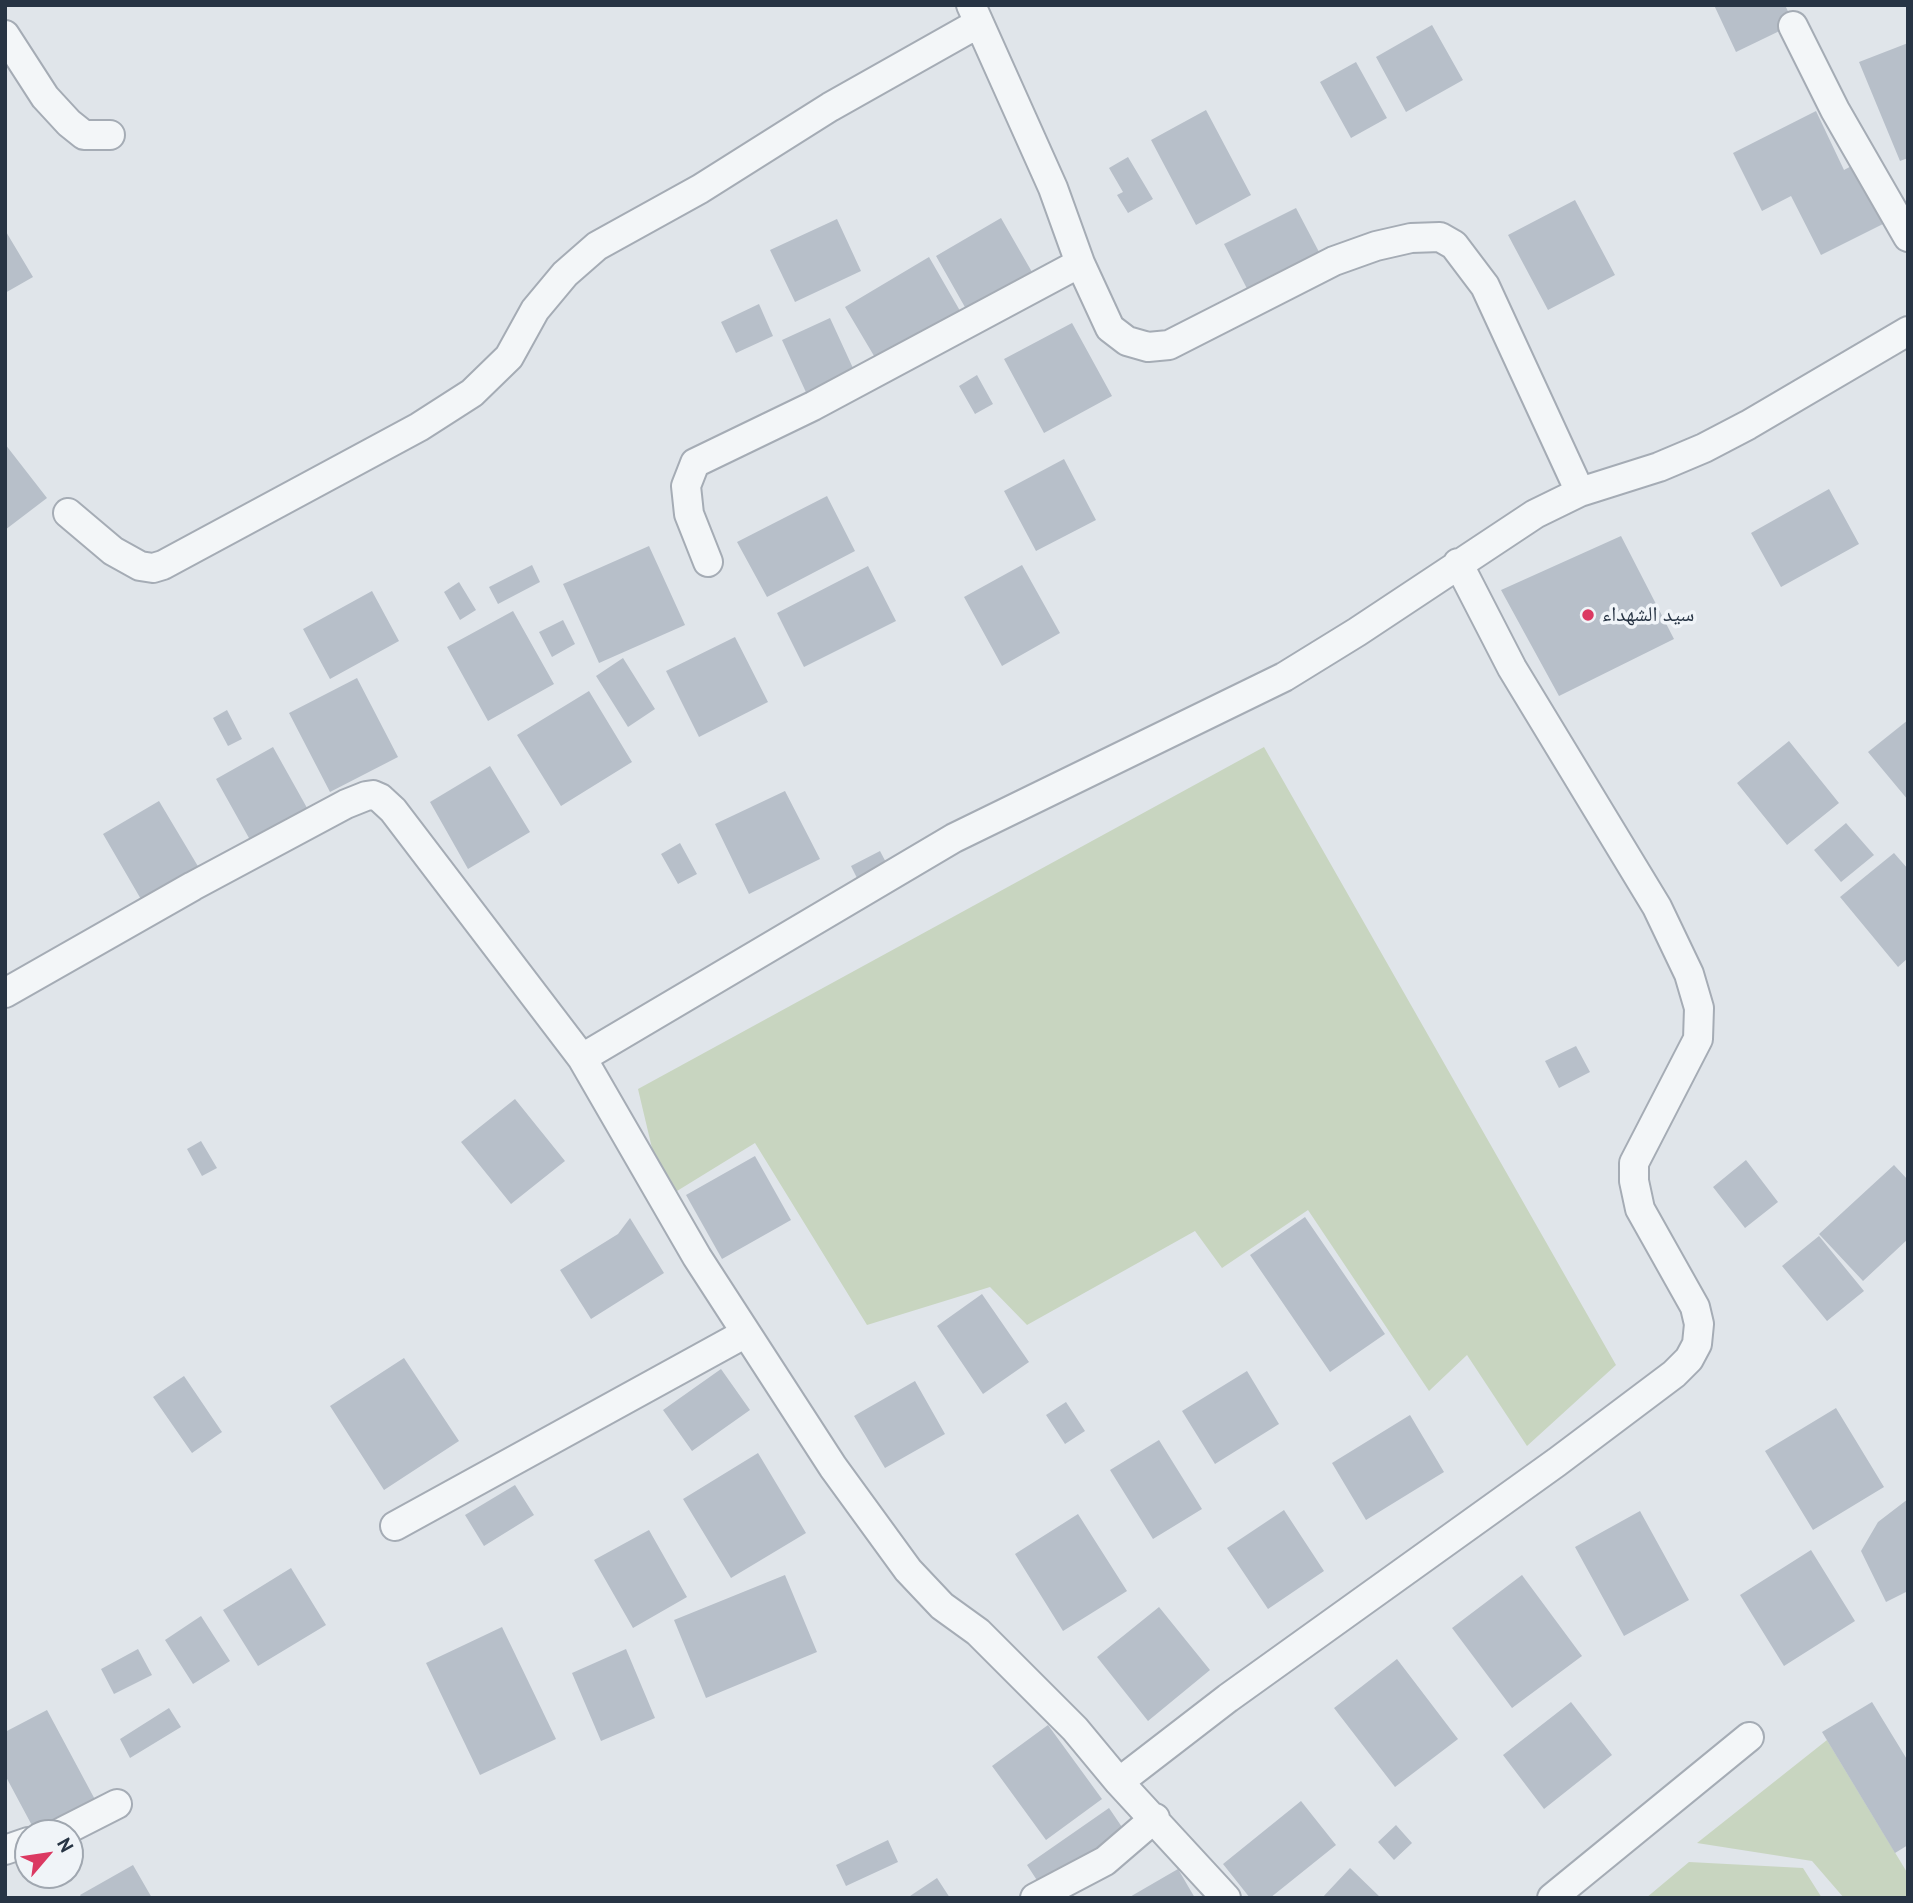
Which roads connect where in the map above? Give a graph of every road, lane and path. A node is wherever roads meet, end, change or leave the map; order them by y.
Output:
1 (975, 14) edge
2 (1793, 26) dead end
3 (5, 35) edge
4 (110, 135) dead end
5 (1908, 237) edge
6 (1080, 263) junction
7 (1908, 331) edge
8 (1580, 492) junction
9 (68, 513) dead end
10 (708, 562) dead end
11 (1458, 563) junction
12 (5, 993) edge
13 (582, 1058) junction
14 (746, 1332) junction
15 (395, 1526) dead end
16 (1749, 1737) dead end
17 (1119, 1782) junction
18 (117, 1804) dead end
19 (1154, 1818) junction
20 (84, 1821) edge
21 (1035, 1898) edge
22 (1226, 1898) edge
23 (1552, 1898) edge

1 - 6 street
1 - 9 street
2 - 5 street
3 - 4 street
6 - 8 street
6 - 10 street
7 - 8 street
8 - 11 street
11 - 13 street
11 - 17 street
12 - 13 street
13 - 14 street
14 - 15 street
14 - 17 street
16 - 23 street
17 - 19 street
18 - 20 street
19 - 21 street
19 - 22 street

